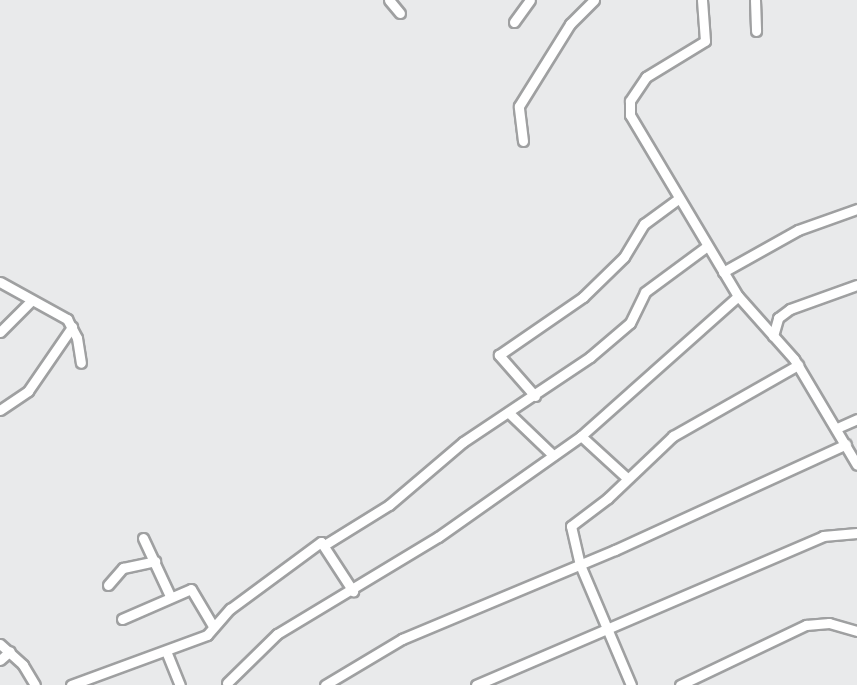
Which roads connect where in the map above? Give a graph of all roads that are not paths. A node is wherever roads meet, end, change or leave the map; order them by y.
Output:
1 (389, 0) edge
2 (530, 0) edge
3 (594, 0) edge
4 (702, 0) edge
5 (755, 0) edge
6 (400, 12) dead end
7 (514, 22) dead end
8 (757, 31) dead end
9 (523, 141) dead end
10 (678, 199) junction
11 (857, 209) edge
12 (706, 247) junction
13 (723, 272) junction
14 (0, 282) edge
15 (857, 285) edge
16 (738, 296) junction
17 (32, 300) junction
18 (72, 327) junction
19 (0, 332) edge
20 (773, 336) junction
21 (81, 363) dead end
22 (798, 365) junction
23 (535, 396) junction
24 (0, 410) edge
25 (509, 413) junction
26 (857, 419) edge
27 (837, 428) junction
28 (581, 436) junction
29 (846, 444) junction
30 (553, 455) junction
31 (857, 465) edge
32 (627, 478) junction
33 (857, 533) edge
34 (143, 538) dead end
35 (326, 544) junction
36 (155, 561) junction
37 (580, 565) junction
38 (108, 585) dead end
39 (353, 591) junction
40 (170, 596) junction
41 (122, 619) dead end
42 (213, 626) junction
43 (610, 630) junction
44 (857, 631) edge
45 (0, 644) edge
46 (10, 651) junction
47 (166, 651) junction
48 (0, 660) edge
49 (226, 684) edge
50 (36, 685) edge
51 (71, 685) edge
52 (180, 685) edge
53 (325, 685) edge
54 (476, 685) edge
55 (631, 685) edge
56 (680, 685) edge

1 - 6 street
2 - 7 street
3 - 9 street
4 - 10 street
5 - 8 street
10 - 12 street
10 - 23 street
11 - 13 street
12 - 13 street
12 - 23 street
13 - 16 street
14 - 17 street
15 - 20 street
16 - 20 street
16 - 28 street
17 - 18 street
17 - 19 street
18 - 21 street
18 - 24 street
20 - 22 street
22 - 27 street
22 - 32 street
23 - 25 street
25 - 30 street
25 - 35 street
26 - 27 street
27 - 29 street
28 - 30 street
28 - 32 street
29 - 31 street
29 - 37 street
30 - 39 street
32 - 37 street
33 - 43 street
34 - 36 street
35 - 39 street
35 - 42 street
36 - 38 street
36 - 40 street
37 - 43 street
37 - 53 street
39 - 49 street
40 - 41 street
40 - 42 street
42 - 47 street
43 - 54 street
43 - 55 street
44 - 56 street
45 - 46 street
46 - 48 street
46 - 50 street
47 - 51 street
47 - 52 street

